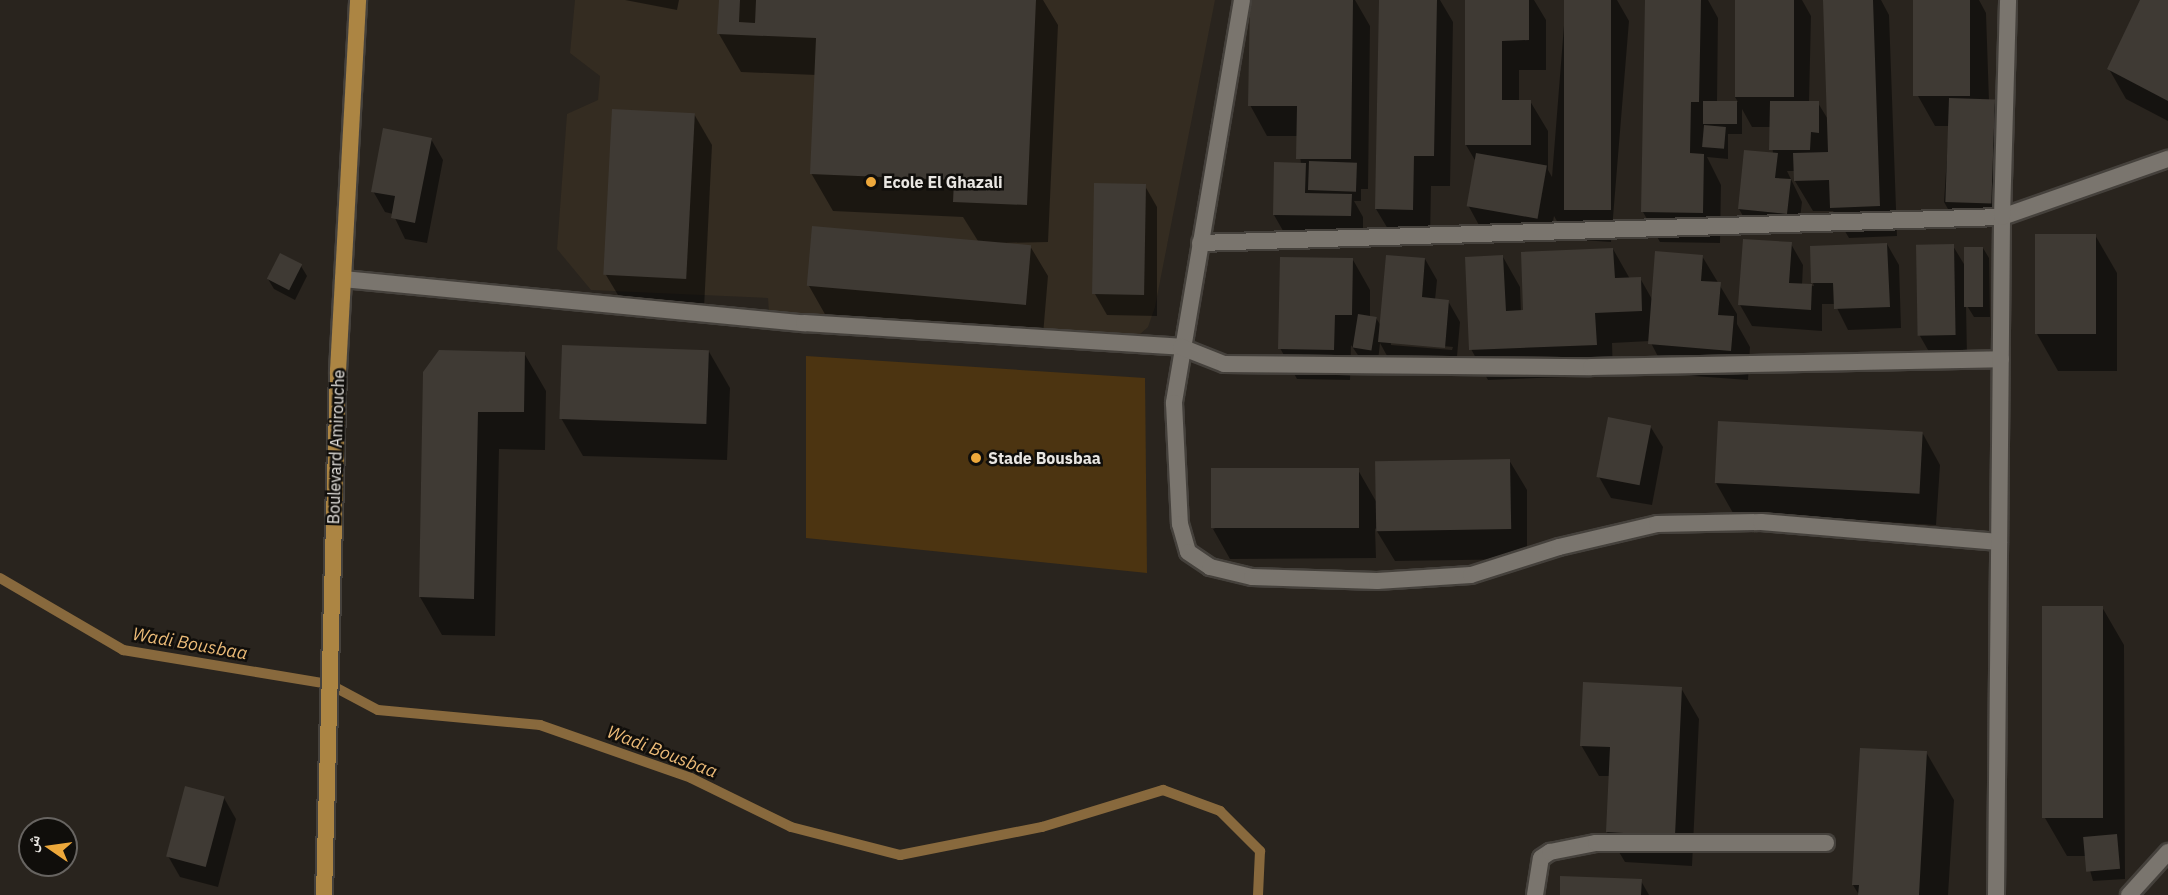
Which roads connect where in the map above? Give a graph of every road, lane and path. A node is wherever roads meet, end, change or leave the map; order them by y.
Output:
1 (358, 0) edge
2 (1242, 0) edge
3 (2008, 0) edge
4 (2168, 159) edge
5 (2002, 217) junction
6 (1200, 243) junction
7 (343, 279) junction
8 (1181, 347) junction
9 (2001, 358) junction
10 (1999, 542) junction
11 (1826, 843) dead end
12 (2168, 852) edge
13 (324, 895) edge
14 (1535, 895) edge
15 (1996, 895) edge
16 (2129, 895) edge

1 - 7 main road, Boulevard Amirouche
2 - 6 street
3 - 5 street
4 - 5 street
5 - 6 street
5 - 9 street
6 - 8 street
7 - 8 street
7 - 13 main road, Boulevard Amirouche
8 - 9 street
8 - 10 street
9 - 10 street
10 - 15 street
11 - 14 street
12 - 16 street

